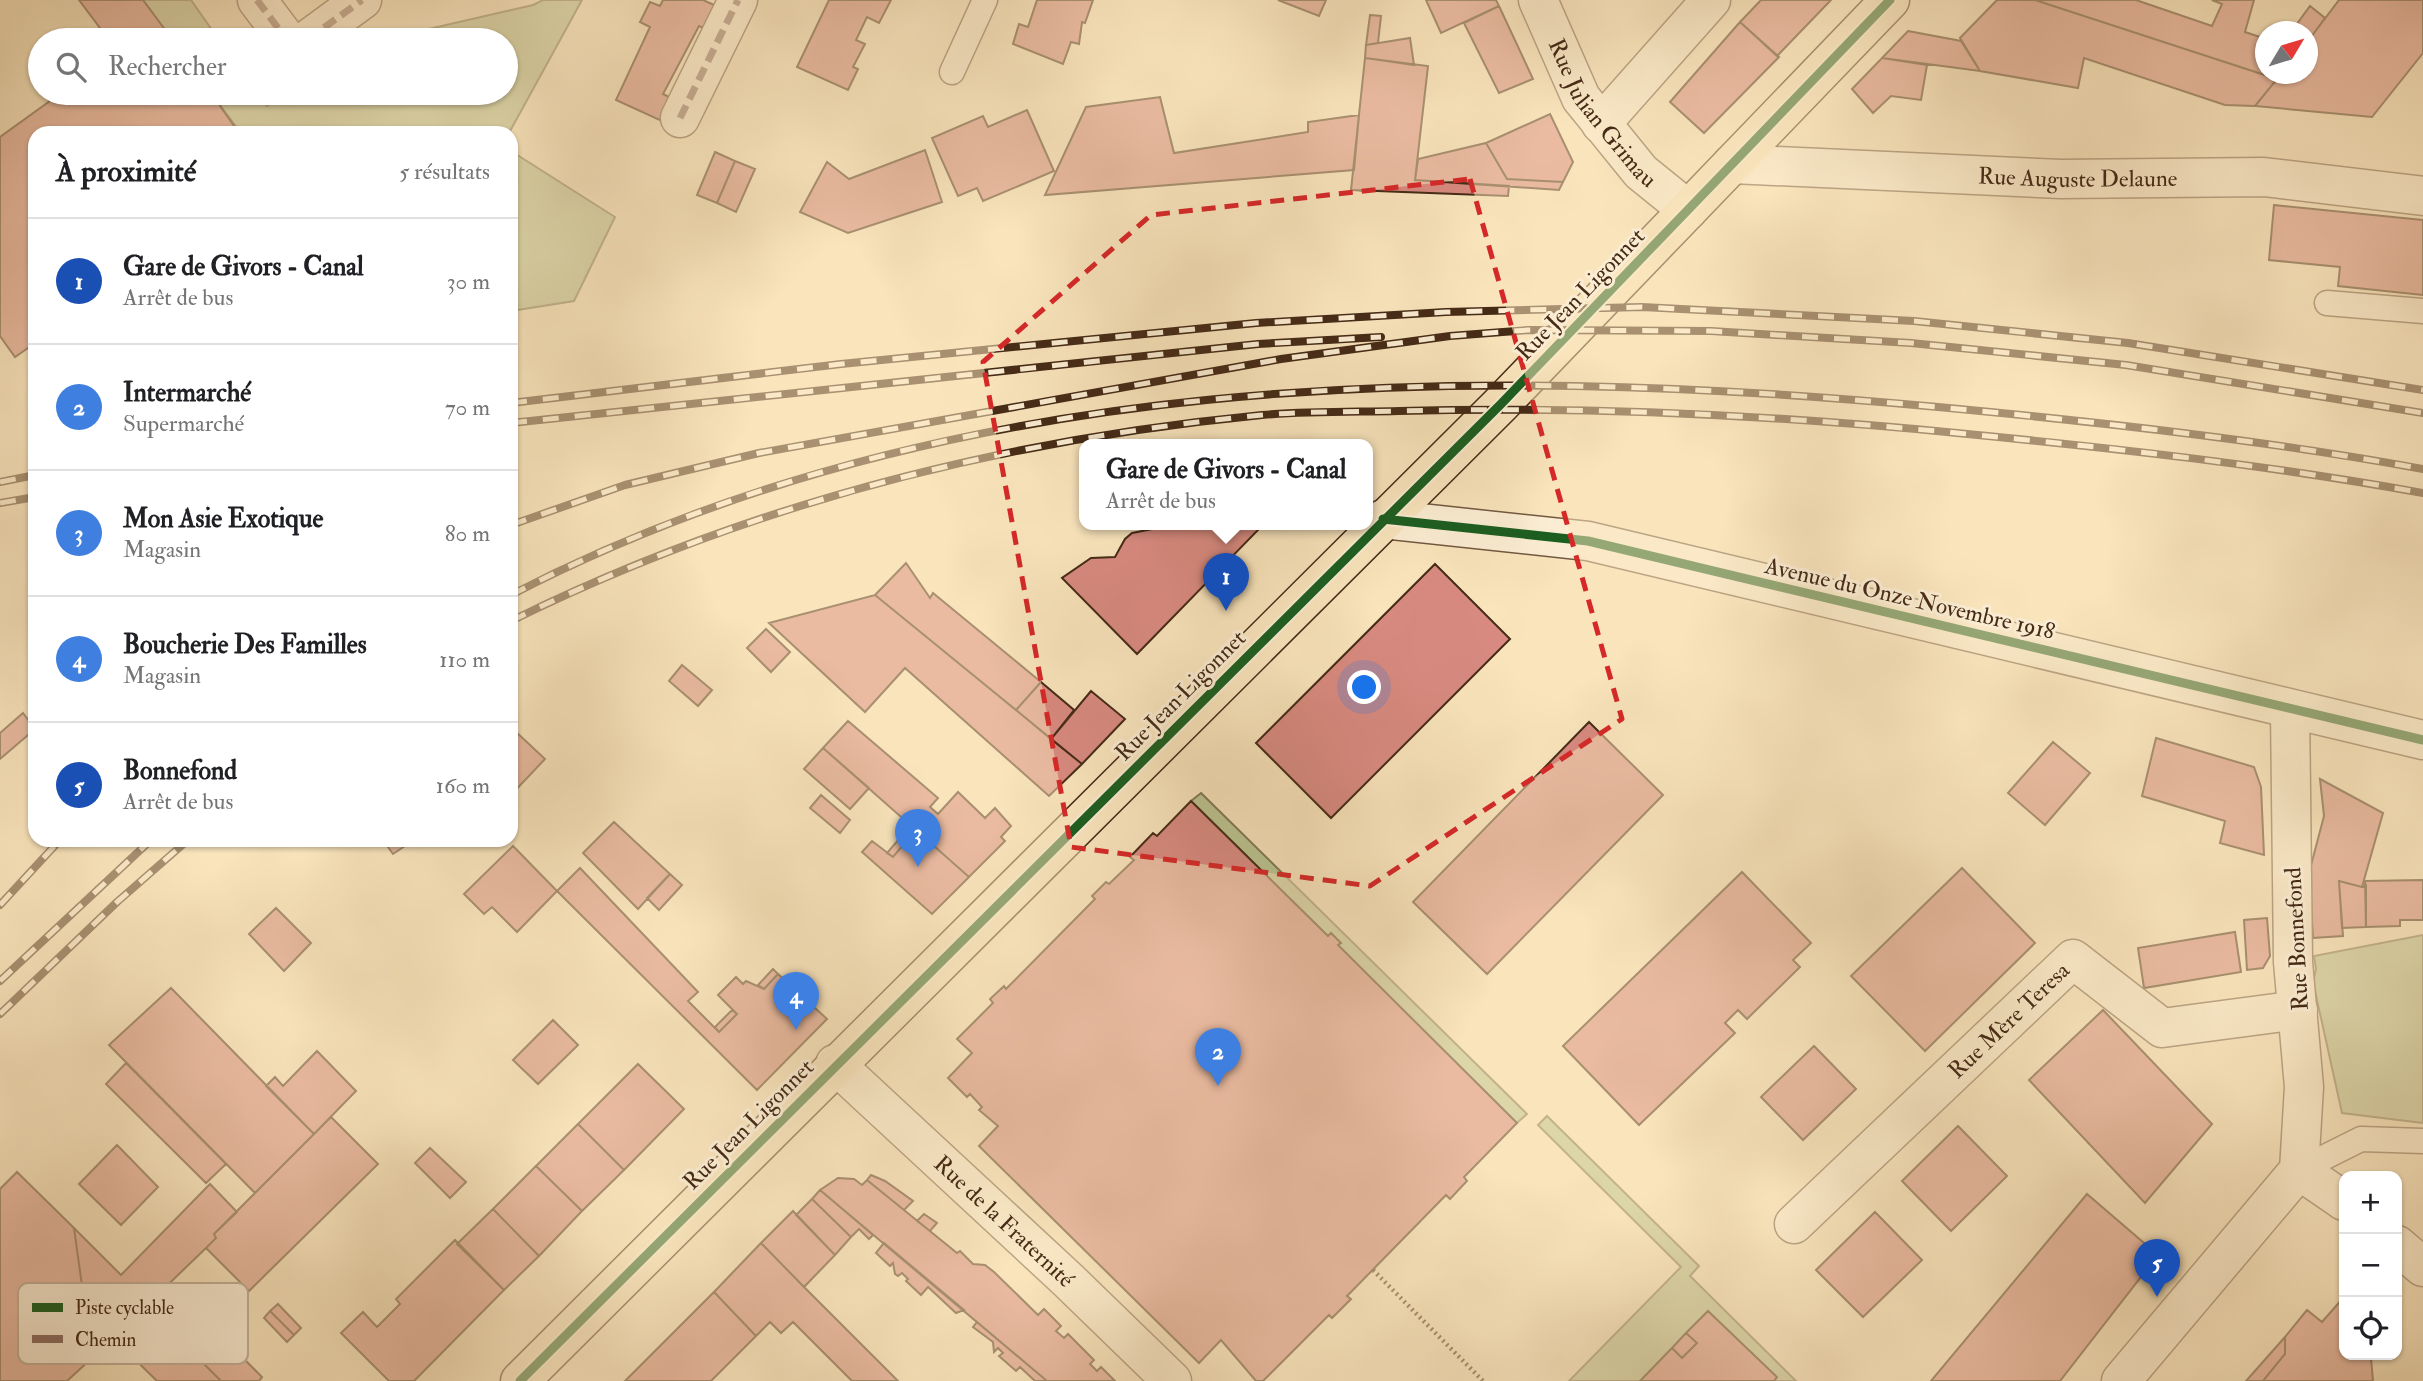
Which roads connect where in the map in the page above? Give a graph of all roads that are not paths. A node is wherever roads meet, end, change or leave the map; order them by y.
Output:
1 (257, 0) edge
2 (362, 0) edge
3 (738, 0) edge
4 (985, 0) edge
5 (1538, 0) edge
6 (1711, 0) edge
7 (1890, 0) edge
8 (278, 28) edge
9 (324, 28) edge
10 (952, 72) dead end
11 (680, 118) dead end
12 (1601, 124) junction
13 (1732, 164) junction
14 (2423, 196) edge
15 (1688, 211) junction
16 (2327, 303) dead end
17 (2423, 311) edge
18 (1383, 519) junction
19 (1373, 529) edge
20 (1372, 530) edge
21 (2290, 709) junction
22 (2423, 740) edge
23 (2298, 1010) junction
24 (835, 1064) junction
25 (2423, 1141) edge
26 (2299, 1170) junction
27 (2339, 1198) edge
28 (1794, 1224) dead end
29 (2402, 1249) edge
30 (2423, 1267) edge
31 (520, 1381) edge
32 (1172, 1381) edge
33 (2121, 1381) edge

1 - 8 street
2 - 9 street
3 - 11 street
4 - 10 lane
5 - 12 street, Rue Julian Grimau
6 - 12 street
7 - 13 main road, Rue Jean Ligonnet
12 - 15 street, Rue Julian Grimau
13 - 14 street, Rue Auguste Delaune
13 - 15 main road, Rue Jean Ligonnet
15 - 18 main road, Rue Jean Ligonnet
16 - 17 lane
18 - 19 main road, Rue Jean Ligonnet
18 - 21 street, Avenue du Onze Novembre 1918
20 - 24 main road, Rue Jean Ligonnet
21 - 22 street, Avenue du Onze Novembre 1918
21 - 23 street, Rue Bonnefond
23 - 26 street, Rue Bonnefond
23 - 28 street, Rue Mère Teresa
24 - 31 main road, Rue Jean Ligonnet
24 - 32 street, Rue de la Fraternité
25 - 26 lane
26 - 27 street
26 - 33 street
29 - 30 street

